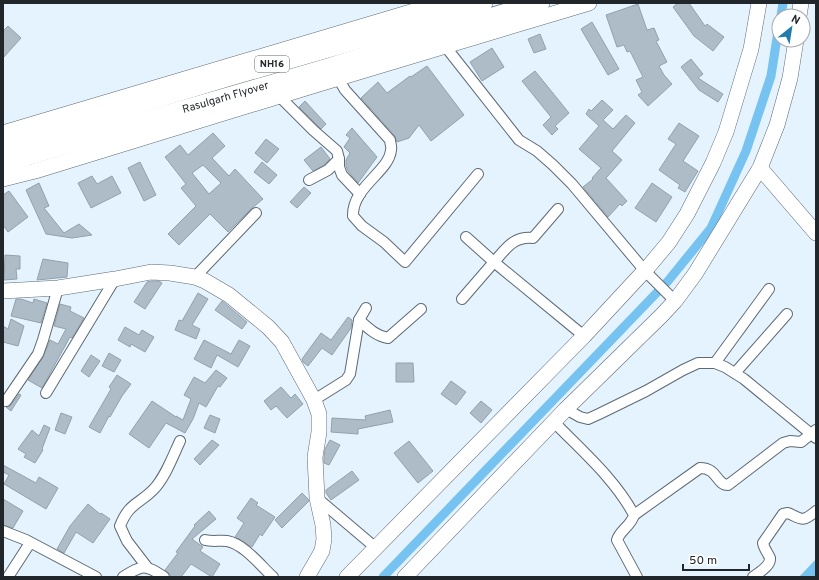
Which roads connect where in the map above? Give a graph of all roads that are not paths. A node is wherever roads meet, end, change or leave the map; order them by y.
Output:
1 (441, 3) edge
2 (540, 3) edge
3 (589, 3) edge
4 (759, 3) edge
5 (480, 9) edge
6 (446, 46) junction
7 (795, 48) edge
8 (338, 78) junction
9 (279, 96) junction
10 (3, 133) edge
11 (3, 145) edge
12 (340, 159) junction
13 (3, 163) edge
14 (760, 168) junction
15 (478, 174) dead end
16 (3, 180) edge
17 (309, 180) dead end
18 (360, 194) junction
19 (558, 209) dead end
20 (256, 213) dead end
21 (816, 233) edge
22 (466, 237) dead end
23 (494, 262) junction
24 (648, 274) junction
25 (195, 277) junction
26 (115, 279) junction
27 (58, 288) junction
28 (769, 289) dead end
29 (3, 291) edge
30 (671, 296) junction
31 (462, 298) dead end
32 (366, 308) dead end
33 (421, 309) dead end
34 (787, 314) dead end
35 (359, 320) junction
36 (584, 336) junction
37 (715, 363) junction
38 (735, 373) junction
39 (46, 393) dead end
40 (314, 400) junction
41 (6, 401) dead end
42 (566, 409) junction
43 (554, 422) junction
44 (814, 434) edge
45 (180, 441) dead end
46 (317, 498) junction
47 (816, 511) edge
48 (634, 515) junction
49 (3, 531) edge
50 (205, 540) dead end
51 (30, 543) junction
52 (376, 548) junction
53 (147, 567) junction
54 (8, 577) edge
55 (96, 577) edge
56 (123, 577) edge
57 (164, 577) edge
58 (274, 577) edge
59 (307, 577) edge
60 (347, 577) edge
61 (405, 577) edge
62 (637, 577) edge
63 (753, 577) edge

1 - 10 street
2 - 5 highway, Rasulgarh Flyover / NH16
3 - 6 street
4 - 24 street
5 - 11 highway, Rasulgarh Flyover / NH16
5 - 13 highway, Rasulgarh Flyover / NH16
6 - 8 street
6 - 24 street
7 - 14 street
8 - 9 street
8 - 18 street
9 - 12 street
9 - 16 street
12 - 17 street
12 - 18 street
14 - 21 street
14 - 30 street
15 - 18 street
19 - 23 street
20 - 25 street
22 - 23 street
23 - 31 street
23 - 36 street
24 - 30 street
24 - 36 street
25 - 26 street
25 - 40 street
26 - 27 street
26 - 39 street
27 - 29 street
27 - 41 street
28 - 37 street
30 - 42 street
32 - 35 street
33 - 35 street
34 - 38 street
35 - 40 street
36 - 52 street
37 - 38 street
37 - 42 street
38 - 44 street
40 - 46 street
42 - 43 street
43 - 48 street
43 - 61 street
44 - 48 street
45 - 53 street
46 - 52 street
46 - 59 street
47 - 63 street
48 - 62 street
49 - 51 street
50 - 58 street
51 - 54 street
51 - 55 street
52 - 60 street
53 - 56 street
53 - 57 street

